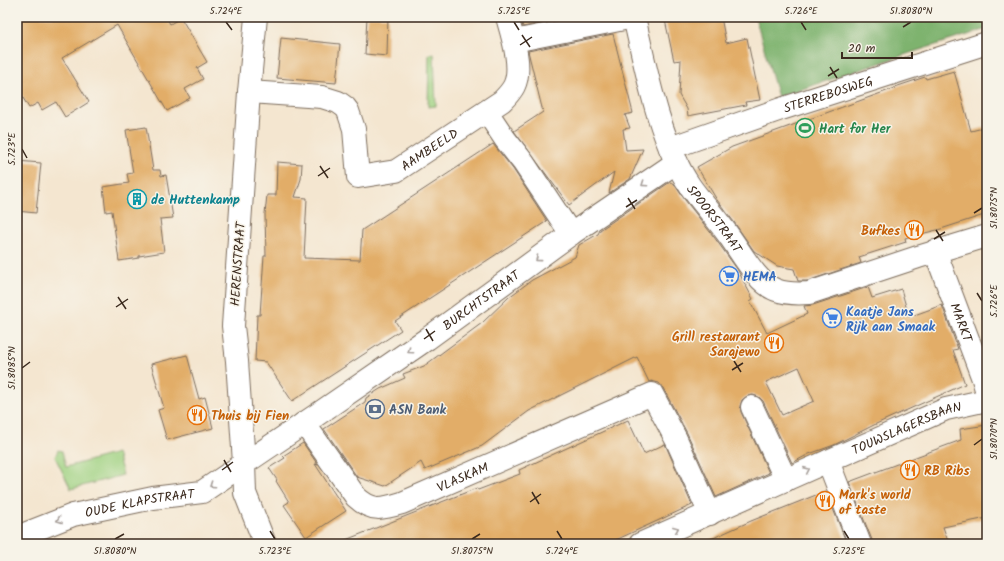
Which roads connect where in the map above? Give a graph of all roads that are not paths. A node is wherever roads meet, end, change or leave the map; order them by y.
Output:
1 (256, 17) edge
2 (507, 17) edge
3 (634, 17) edge
4 (514, 40) junction
5 (987, 43) edge
6 (249, 92) junction
7 (487, 112) junction
8 (673, 155) junction
9 (571, 234) junction
10 (987, 236) edge
11 (935, 251) junction
12 (987, 392) edge
13 (987, 400) edge
14 (752, 407) dead end
15 (304, 423) junction
16 (828, 461) junction
17 (244, 463) junction
18 (786, 480) junction
19 (710, 514) junction
20 (17, 536) edge
21 (265, 544) edge
22 (640, 544) edge
23 (860, 544) edge

1 - 6 street, HERENSTRAAT
2 - 4 street, AAMBEELD
3 - 4 street
3 - 8 street, SPOORSTRAAT
4 - 7 street, AAMBEELD
5 - 8 street, STERREBOSWEG
6 - 7 street, AAMBEELD
6 - 17 street, HERENSTRAAT
7 - 9 street
8 -> 9 street, BURCHTSTRAAT
8 - 11 street, SPOORSTRAAT
9 -> 15 street, BURCHTSTRAAT
10 - 11 street, SPOORSTRAAT
11 - 12 street, MARKT
13 - 16 street, TOUWSLAGERSBAAN
14 - 18 street
15 - 17 street, BURCHTSTRAAT
15 - 19 street, VLASKAM
18 -> 16 street, TOUWSLAGERSBAAN
16 - 23 street
17 -> 20 street, OUDE KLAPSTRAAT
17 - 21 street
18 - 19 street, TOUWSLAGERSBAAN
22 -> 19 street, TOUWSLAGERSBAAN

